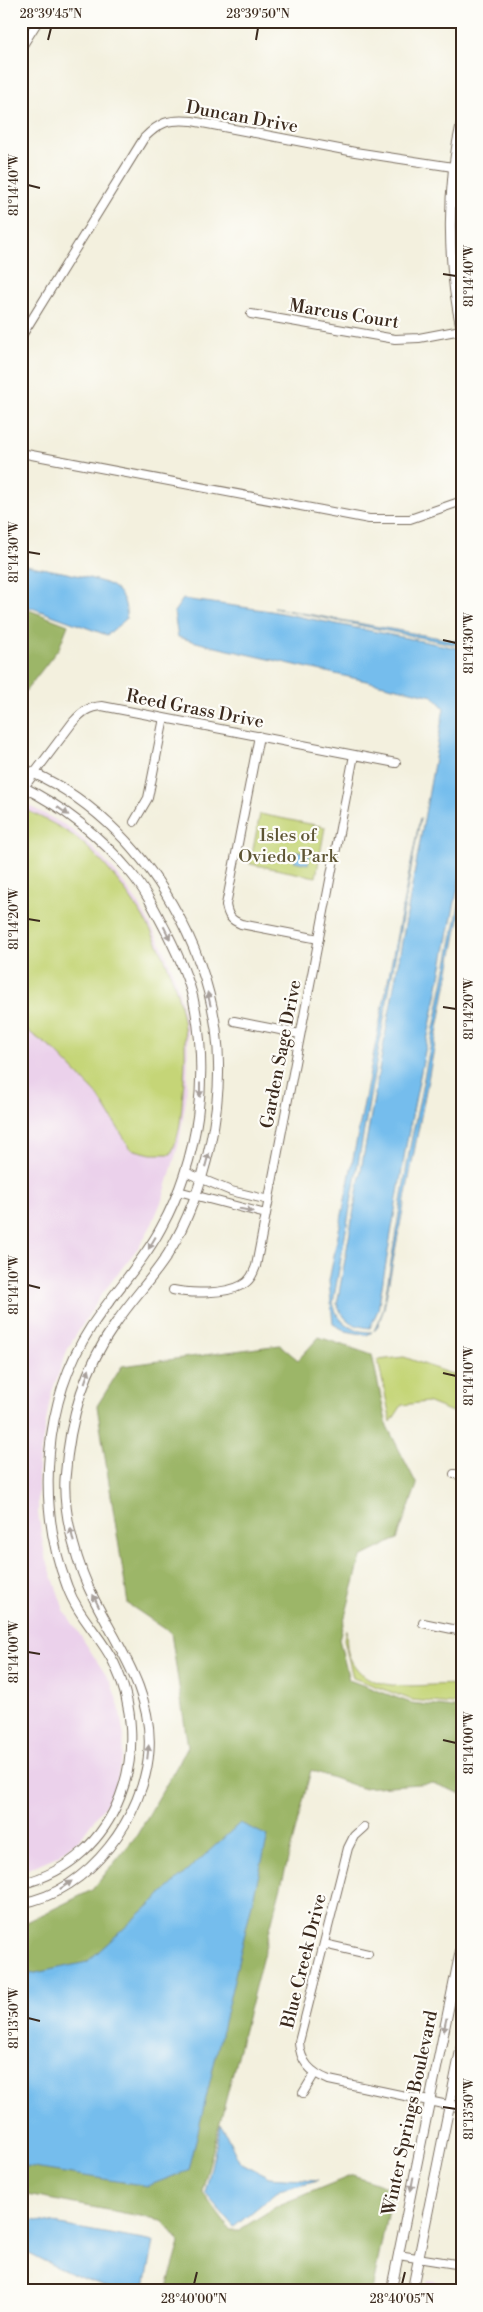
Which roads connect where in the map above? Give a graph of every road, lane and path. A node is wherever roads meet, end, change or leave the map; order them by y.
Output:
1 (38, 21) edge
2 (21, 48) edge
3 (462, 120) edge
4 (453, 167) junction
5 (251, 314) dead end
6 (461, 331) edge
7 (21, 337) edge
8 (21, 453) edge
9 (462, 501) edge
10 (164, 718) junction
11 (259, 736) junction
12 (354, 755) junction
13 (396, 763) dead end
14 (21, 768) edge
15 (35, 773) junction
16 (23, 786) edge
17 (134, 822) dead end
18 (319, 939) junction
19 (234, 1021) dead end
20 (300, 1034) junction
21 (184, 1172) junction
22 (202, 1179) junction
23 (178, 1191) junction
24 (231, 1192) junction
25 (196, 1195) junction
26 (269, 1200) junction
27 (226, 1205) junction
28 (266, 1214) junction
29 (172, 1290) dead end
30 (423, 1624) dead end
31 (462, 1631) edge
32 (364, 1827) dead end
33 (21, 1884) edge
34 (21, 1903) edge
35 (462, 1943) edge
36 (324, 1944) junction
37 (461, 1953) edge
38 (368, 1954) dead end
39 (462, 2043) edge
40 (315, 2074) junction
41 (303, 2092) dead end
42 (429, 2101) junction
43 (449, 2105) junction
44 (462, 2108) edge
45 (398, 2254) junction
46 (418, 2258) junction
47 (462, 2265) edge
48 (391, 2291) edge
49 (412, 2291) edge

1 - 2 street
3 - 4 street
4 - 6 street
4 - 7 street, Duncan Drive
5 - 6 street, Marcus Court
8 - 9 street
10 - 11 street, Reed Grass Drive
10 - 15 street, Reed Grass Drive
10 - 17 street
11 - 12 street, Reed Grass Drive
11 - 18 street
12 - 13 street, Reed Grass Drive
12 - 18 street, Garden Sage Drive
14 - 15 street
15 - 16 street, Reed Grass Drive
22 -> 15 street
16 -> 21 street
18 - 20 street, Garden Sage Drive
19 - 20 street
20 - 26 street, Garden Sage Drive
21 - 22 street
21 - 23 street
22 - 24 street
22 - 25 street
23 - 25 street
23 -> 33 street
24 - 26 street
24 - 27 street
25 - 27 street
34 -> 25 street
26 - 28 street, Garden Sage Drive
27 -> 28 street
28 - 29 street, Garden Sage Drive
30 - 31 street
32 - 36 street, Blue Creek Drive
35 - 37 street, Winter Springs Boulevard
36 - 38 street
36 - 40 street, Blue Creek Drive
37 -> 42 street, Winter Springs Boulevard
39 - 43 street, Winter Springs Boulevard
40 - 41 street
40 - 42 street
42 - 43 street
42 -> 45 street, Winter Springs Boulevard
43 - 44 street
43 - 46 street, Winter Springs Boulevard
45 - 46 street
45 - 48 street, Winter Springs Boulevard
46 - 47 street
46 - 49 street, Winter Springs Boulevard

